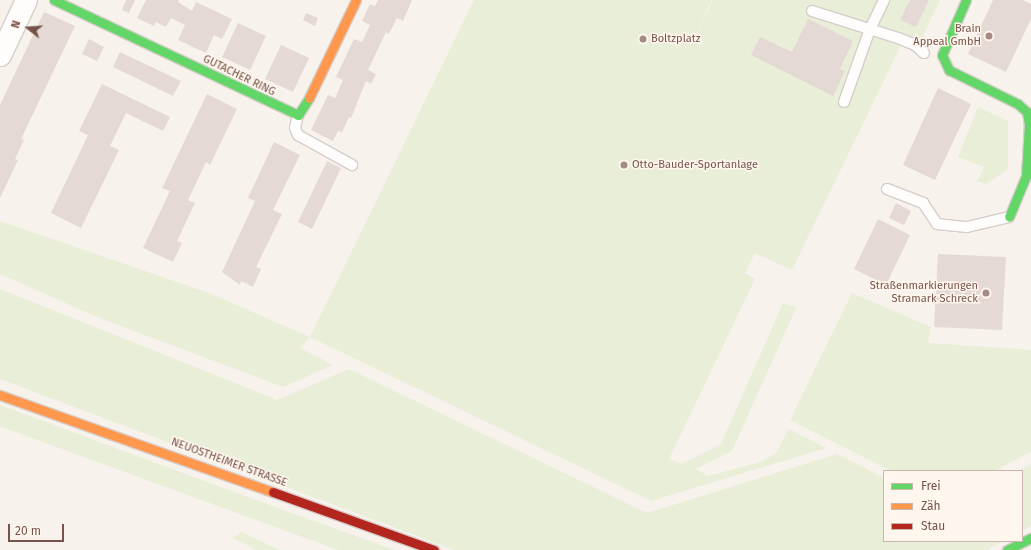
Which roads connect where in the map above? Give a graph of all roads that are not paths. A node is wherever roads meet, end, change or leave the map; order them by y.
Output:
1 (26, 0) edge
2 (54, 0) edge
3 (356, 0) edge
4 (884, 0) edge
5 (966, 0) edge
6 (812, 11) dead end
7 (870, 29) junction
8 (924, 53) dead end
9 (0, 55) edge
10 (844, 102) dead end
11 (298, 115) junction
12 (352, 165) dead end
13 (888, 189) dead end
14 (1009, 217) joint
15 (0, 391) edge
16 (0, 395) edge
17 (15, 399) junction
18 (1031, 538) edge
19 (434, 550) edge
20 (1007, 550) edge

1 - 9 street
2 - 11 street, GUTACHER RING
3 - 11 street
4 - 7 lane
5 - 14 street
6 - 7 lane
7 - 8 lane
7 - 10 lane
11 - 12 lane
13 - 14 lane
15 - 17 street, NEUOSTHEIMER STRASSE
16 - 17 street, NEUOSTHEIMER STRASSE
17 - 19 street, NEUOSTHEIMER STRASSE
18 - 20 street

